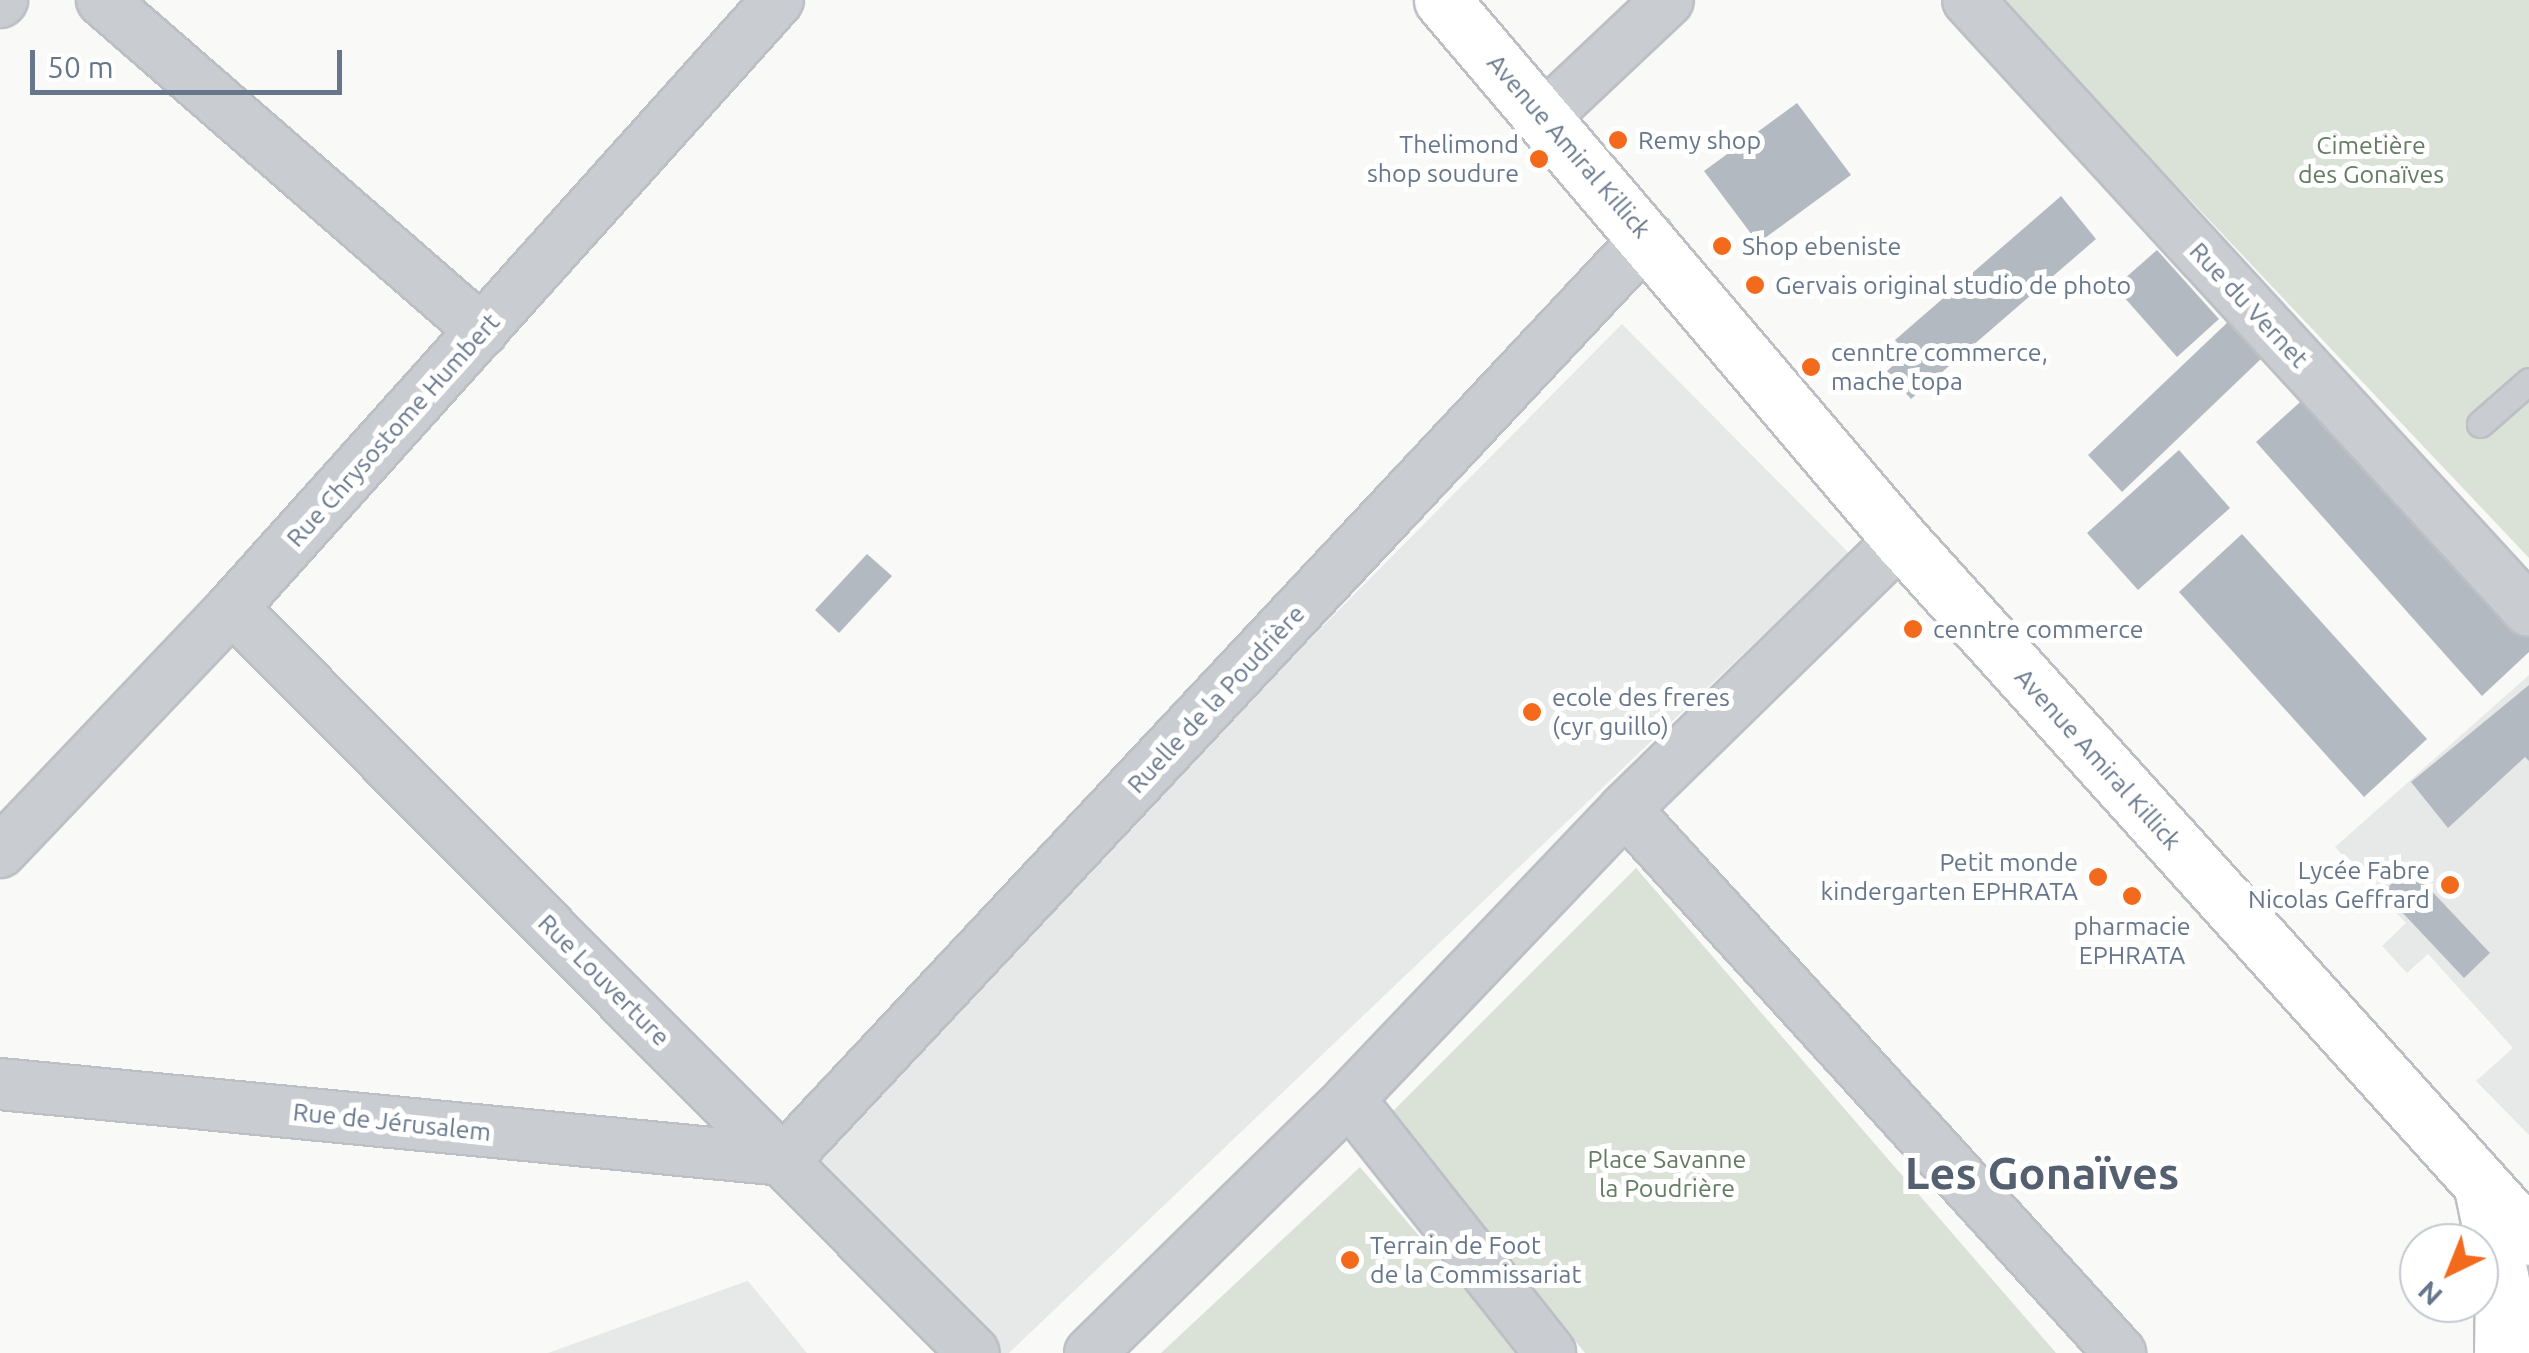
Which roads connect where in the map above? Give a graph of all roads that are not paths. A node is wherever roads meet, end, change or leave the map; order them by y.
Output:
1 (102, 0) edge
2 (778, 0) edge
3 (1442, 0) edge
4 (1668, 0) edge
5 (1968, 0) edge
6 (1544, 117) junction
7 (1648, 237) junction
8 (482, 332) junction
9 (2529, 380) edge
10 (2480, 424) dead end
11 (1900, 540) junction
12 (232, 608) junction
13 (2529, 610) edge
14 (1625, 809) junction
15 (0, 852) edge
16 (0, 1084) edge
17 (1349, 1099) junction
18 (784, 1160) junction
19 (2482, 1187) junction
20 (2529, 1237) edge
21 (974, 1353) edge
22 (1090, 1353) edge
23 (1550, 1353) edge
24 (2120, 1353) edge
25 (2502, 1353) edge

1 - 8 street
2 - 8 street, Rue Chrysostome Humbert
3 - 6 main road, Avenue Amiral Killick
4 - 6 street
5 - 13 street, Rue du Vernet
6 - 7 main road, Avenue Amiral Killick
7 - 11 main road, Avenue Amiral Killick
7 - 18 street, Ruelle de la Poudrière
8 - 12 street, Rue Chrysostome Humbert
9 - 10 lane
11 - 14 street
11 - 19 main road, Avenue Amiral Killick
12 - 15 street, Rue Chrysostome Humbert
12 - 18 street, Rue Louverture
14 - 17 street
14 - 24 street
16 - 18 street, Rue de Jérusalem
17 - 22 street
17 - 23 street
18 - 21 street, Rue Louverture
19 - 20 main road, Avenue Amiral Killick
19 - 25 main road

